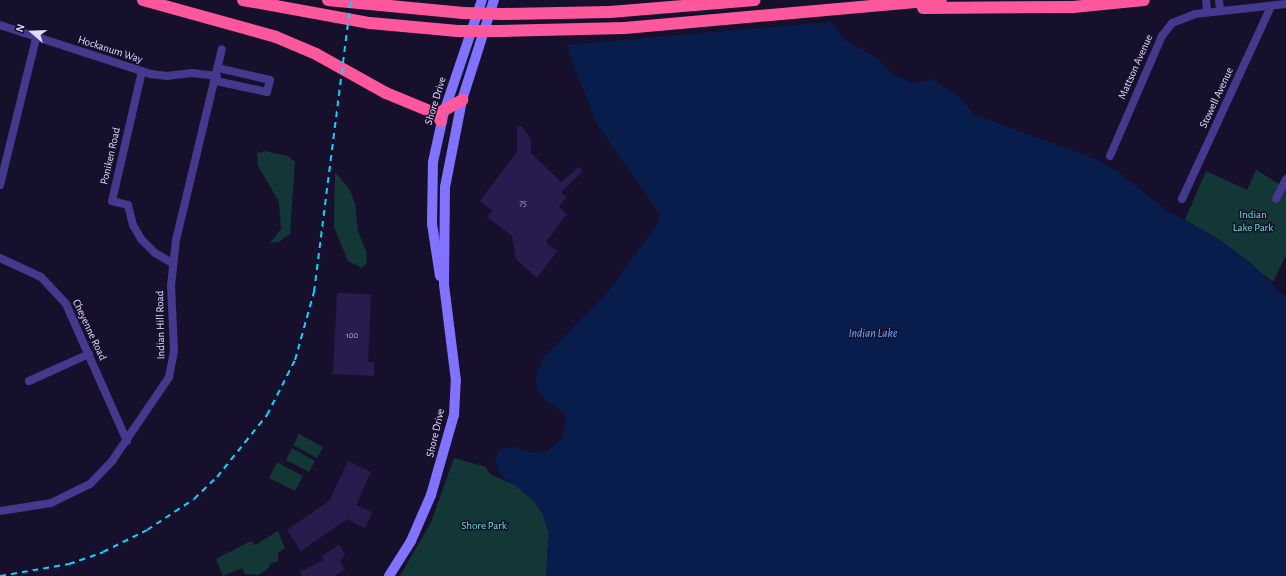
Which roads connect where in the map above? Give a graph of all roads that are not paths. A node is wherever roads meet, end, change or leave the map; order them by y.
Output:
1 (143, 0) edge
2 (243, 0) edge
3 (328, 0) edge
4 (482, 0) edge
5 (494, 0) edge
6 (755, 0) edge
7 (940, 0) edge
8 (1144, 0) edge
9 (1206, 0) edge
10 (1219, 0) edge
11 (1286, 4) edge
12 (876, 6) junction
13 (1271, 6) junction
14 (1220, 10) junction
15 (1207, 12) junction
16 (0, 25) edge
17 (36, 38) junction
18 (222, 49) dead end
19 (142, 71) junction
20 (217, 75) junction
21 (462, 100) junction
22 (441, 116) junction
23 (1110, 156) dead end
24 (1286, 179) edge
25 (0, 186) edge
26 (1182, 199) dead end
27 (1276, 199) dead end
28 (0, 258) edge
29 (172, 262) junction
30 (444, 284) junction
31 (89, 354) junction
32 (29, 381) dead end
33 (126, 441) junction
34 (0, 511) edge
35 (389, 576) edge

1 - 22 highway
2 - 12 highway, bridge
3 - 6 highway, bridge
4 - 22 main road, Shore Drive
5 - 21 main road, Shore Drive
7 - 12 highway
8 - 12 highway
9 - 15 street
10 - 14 street
11 - 13 street, Mattson Avenue
13 - 14 street, Mattson Avenue
13 - 26 street, Stowell Avenue
14 - 15 street, Mattson Avenue
15 - 23 street, Mattson Avenue
16 - 17 street, Hockanum Way
17 - 19 street, Hockanum Way
17 - 25 street
18 - 20 street, Indian Hill Road
19 - 20 street, Hockanum Way
19 - 29 street, Poniken Road
20 - 20 street
20 - 29 street, Indian Hill Road
21 - 22 highway
21 - 30 main road, Shore Drive
22 - 30 main road, Shore Drive
24 - 27 street
28 - 31 street, Cheyenne Road
29 - 33 street, Indian Hill Road
30 - 35 main road, Shore Drive
31 - 32 street
31 - 33 street, Cheyenne Road
33 - 34 street, Indian Hill Road

